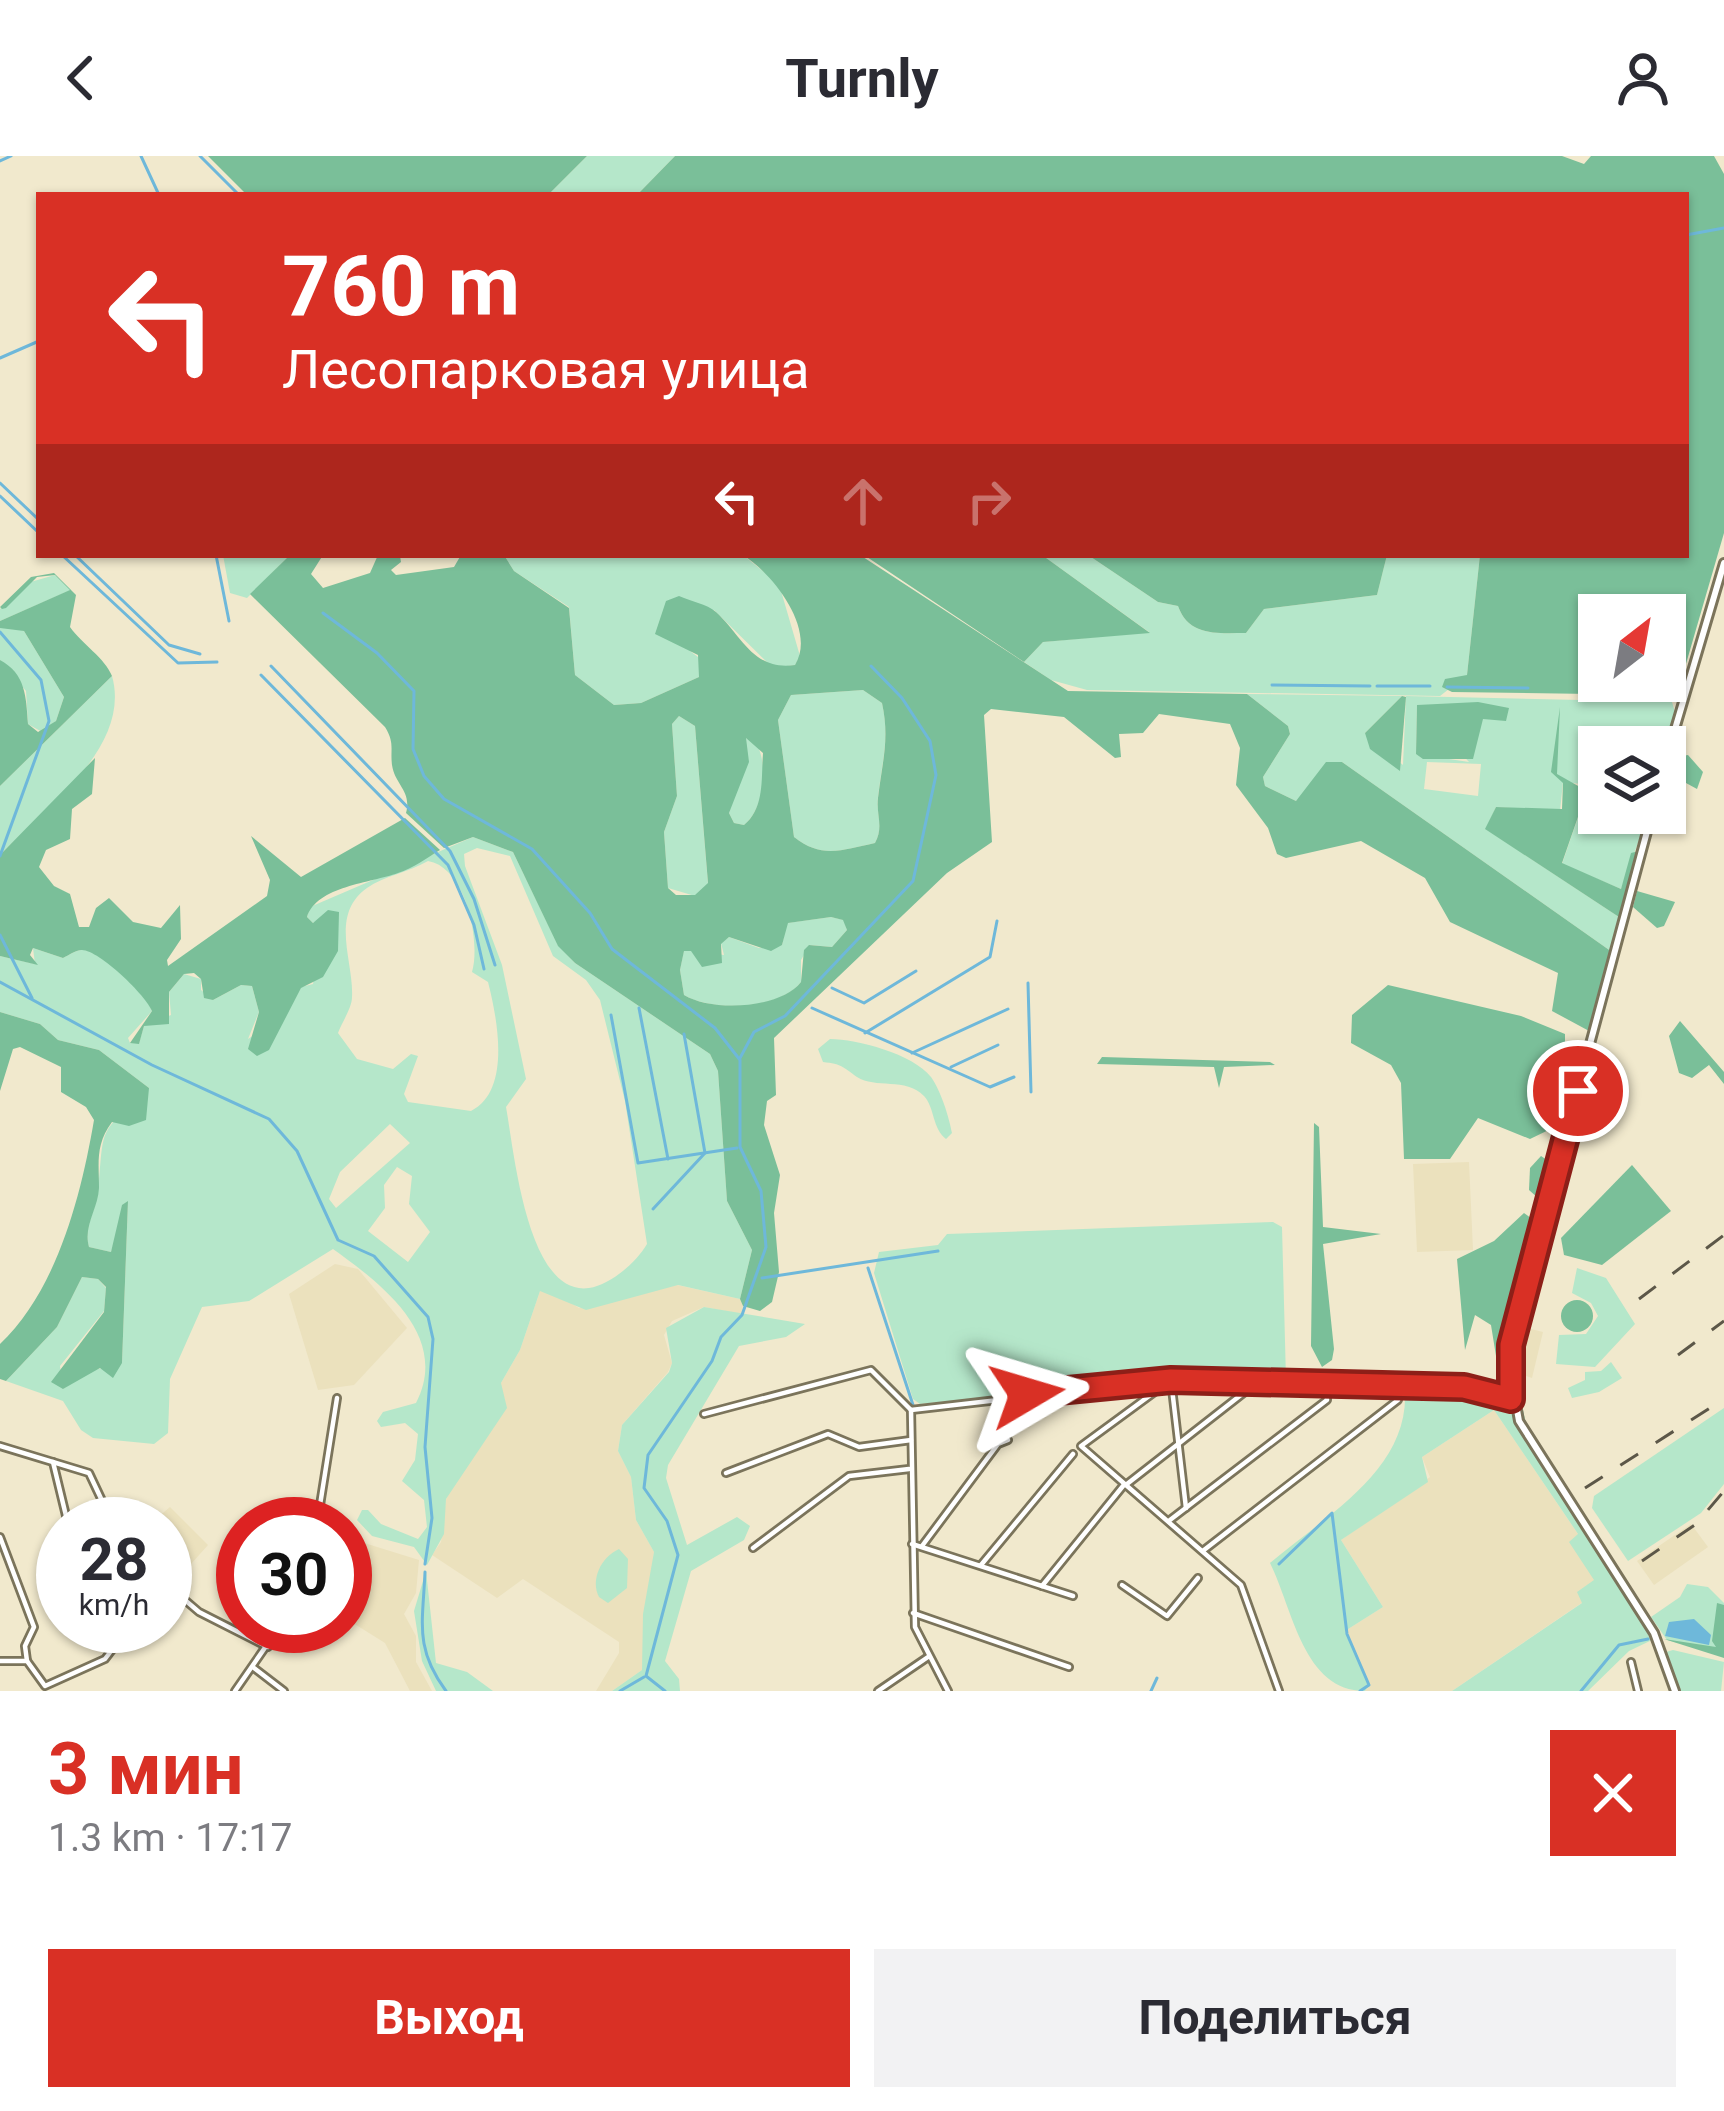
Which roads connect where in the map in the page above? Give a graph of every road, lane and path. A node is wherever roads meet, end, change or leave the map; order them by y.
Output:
1 (1724, 563) edge
2 (1676, 726) edge
3 (1646, 834) edge
4 (1171, 1380) junction
5 (1256, 1382) junction
6 (1326, 1383) junction
7 (1399, 1385) junction
8 (337, 1398) dead end
9 (1511, 1399) junction
10 (911, 1410) junction
11 (704, 1414) dead end
12 (911, 1440) junction
13 (986, 1442) dead end
14 (1178, 1445) junction
15 (0, 1446) edge
16 (1073, 1454) dead end
17 (52, 1462) junction
18 (910, 1469) junction
19 (726, 1473) dead end
20 (1125, 1485) junction
21 (61, 1497) edge
22 (100, 1497) edge
23 (321, 1497) edge
24 (1186, 1508) junction
25 (1170, 1520) junction
26 (0, 1537) edge
27 (912, 1544) junction
28 (922, 1546) junction
29 (753, 1548) dead end
30 (1204, 1550) junction
31 (980, 1566) junction
32 (1198, 1578) dead end
33 (1122, 1585) dead end
34 (1042, 1586) junction
35 (1073, 1596) dead end
36 (914, 1613) junction
37 (109, 1653) edge
38 (264, 1653) edge
39 (928, 1657) junction
40 (0, 1660) edge
41 (27, 1661) junction
42 (1631, 1662) dead end
43 (1070, 1667) dead end
44 (254, 1668) junction
45 (42, 1689) edge
46 (235, 1691) edge
47 (284, 1691) edge
48 (878, 1691) edge
49 (948, 1691) edge
50 (1279, 1691) edge
51 (1638, 1691) edge
52 (1675, 1691) edge

1 - 2 street
3 - 9 street
4 - 5 street
4 - 10 street
4 - 14 street
4 - 20 street
5 - 6 street
5 - 14 street
6 - 7 street
6 - 24 street
7 - 9 street
7 - 30 street
8 - 23 street
9 - 52 street
10 - 11 street
10 - 12 street
12 - 18 street
12 - 19 street
13 - 28 street
14 - 20 street
14 - 24 street
15 - 17 street
16 - 31 street
17 - 21 street
17 - 22 street
18 - 27 street
18 - 29 street
20 - 25 street
20 - 34 street
24 - 25 street
25 - 30 street
26 - 41 street
27 - 28 street
27 - 36 street
28 - 31 street
30 - 50 street
31 - 34 street
32 - 33 street
34 - 35 street
36 - 39 street
36 - 43 street
37 - 45 street
38 - 44 street
39 - 48 street
39 - 49 street
40 - 41 street
41 - 45 street
42 - 51 street
44 - 46 street
44 - 47 street

